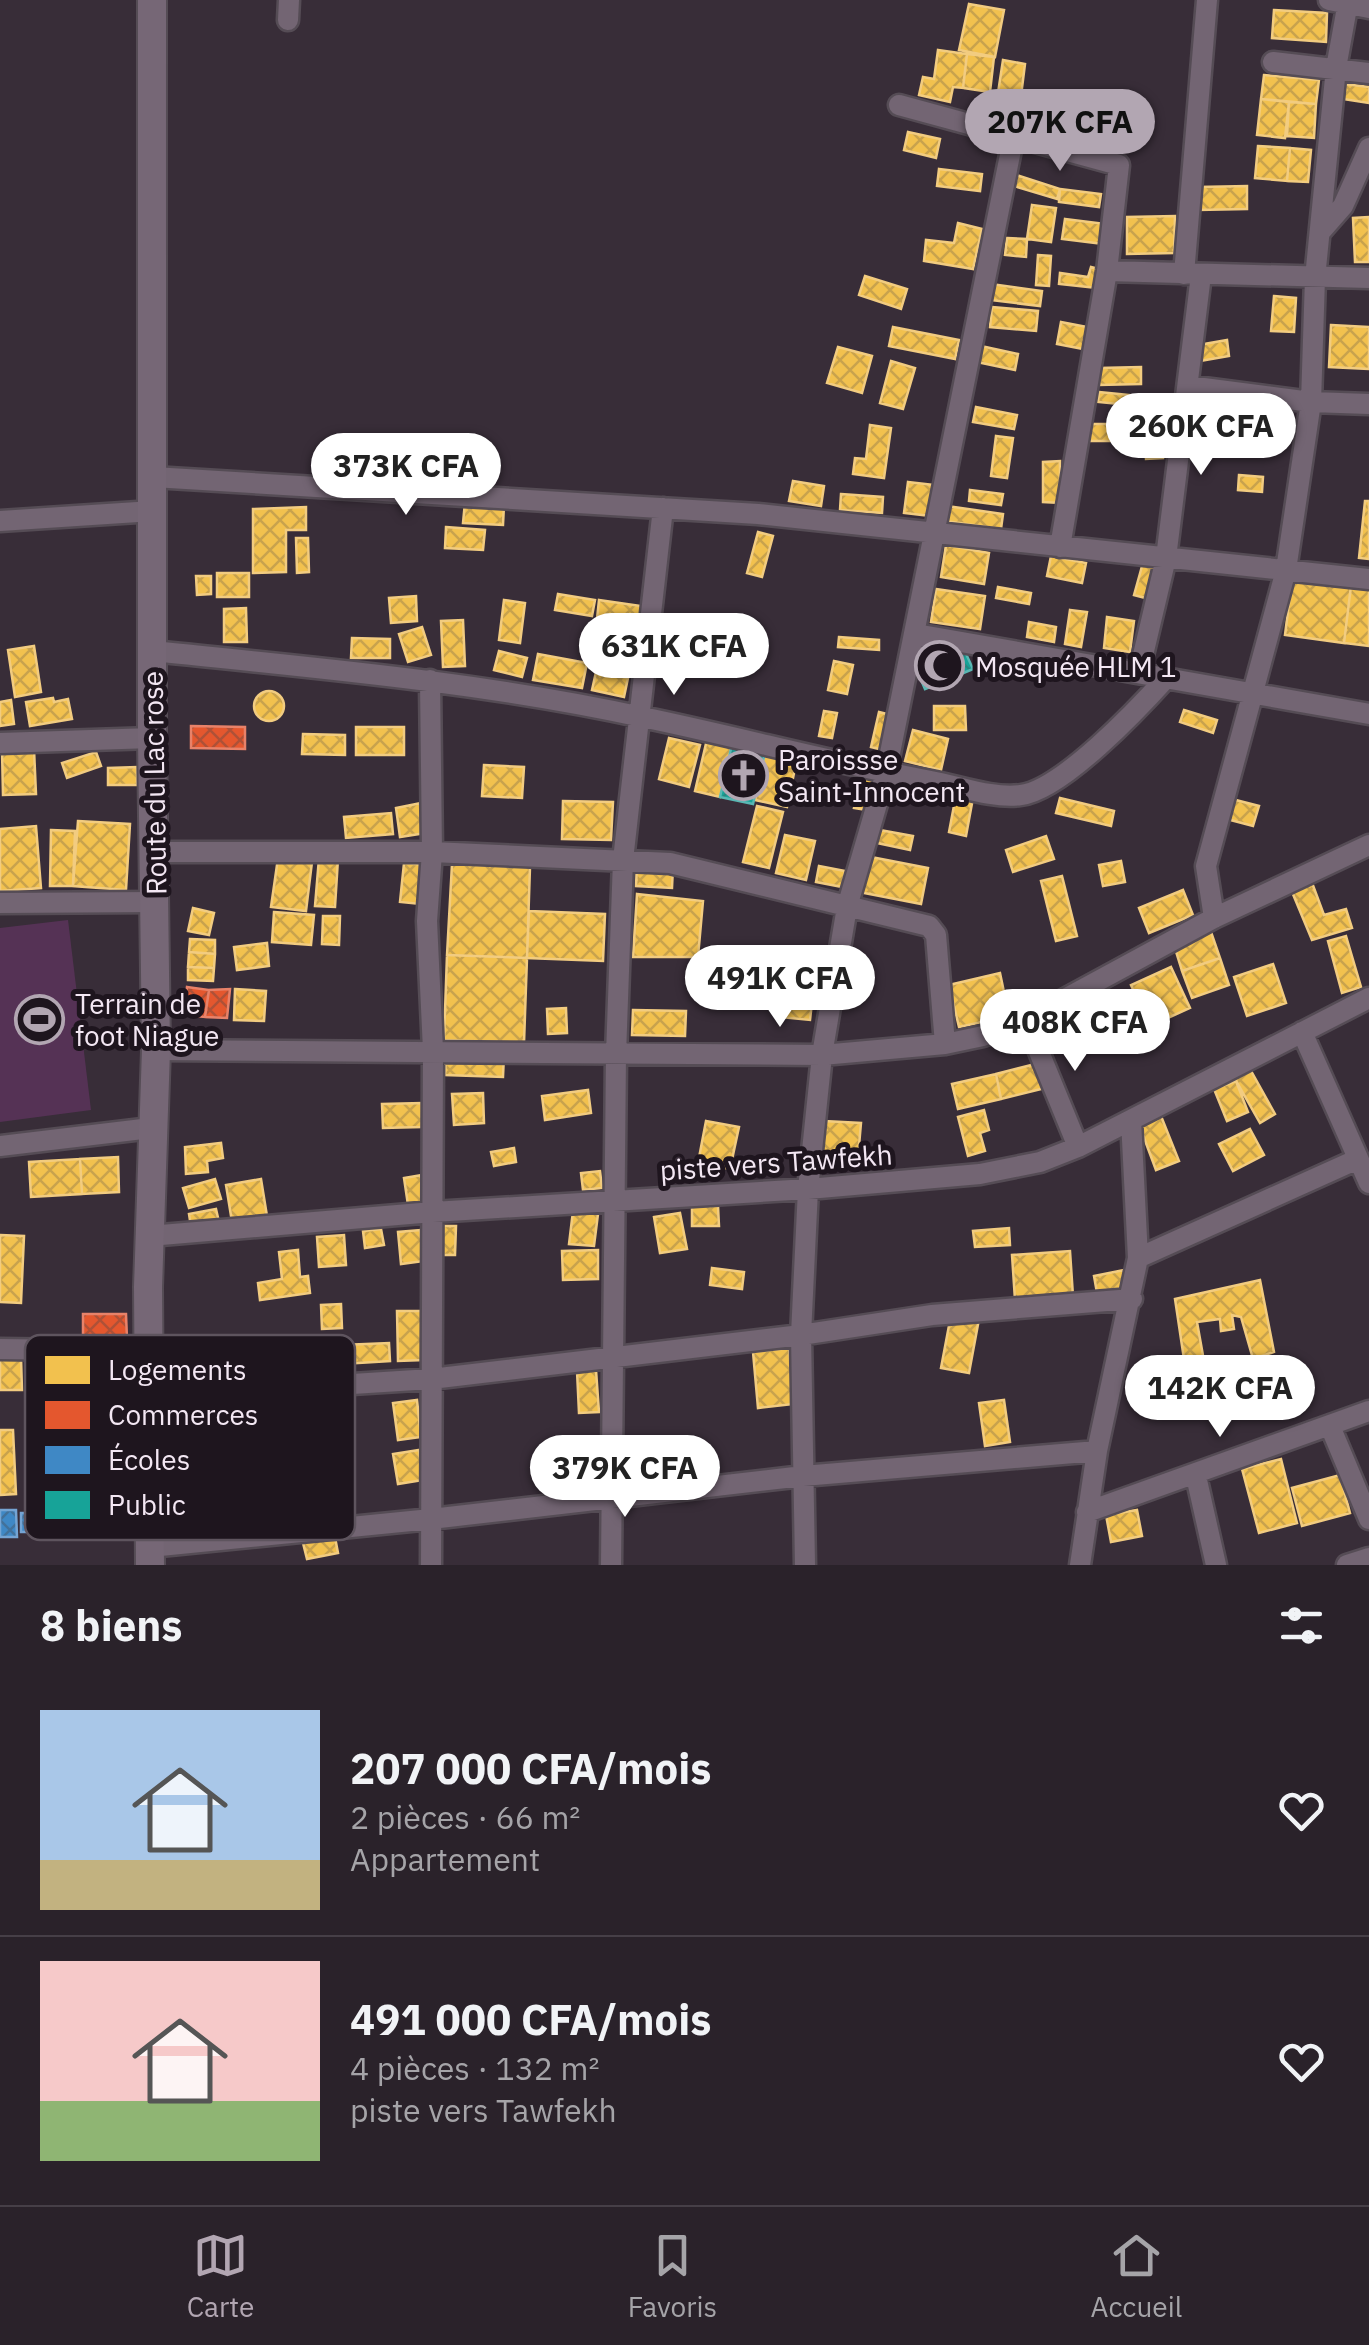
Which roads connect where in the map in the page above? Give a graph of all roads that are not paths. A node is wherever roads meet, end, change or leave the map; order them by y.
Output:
1 (152, 0) edge
2 (1207, 0) edge
3 (1338, 1) edge
4 (1369, 8) edge
5 (1273, 62) dead end
6 (1336, 68) junction
7 (1369, 73) edge
8 (899, 105) dead end
9 (1014, 135) junction
10 (1369, 148) edge
11 (1322, 230) junction
12 (1107, 271) junction
13 (1192, 274) junction
14 (1315, 278) junction
15 (1369, 278) edge
16 (1188, 386) junction
17 (1311, 402) junction
18 (1369, 404) edge
19 (152, 477) junction
20 (663, 508) junction
21 (153, 510) junction
22 (0, 521) edge
23 (932, 534) junction
24 (1060, 547) junction
25 (1166, 558) junction
26 (1286, 570) junction
27 (1369, 579) edge
28 (916, 634) junction
29 (153, 650) junction
30 (1140, 672) junction
31 (1167, 677) junction
32 (430, 680) junction
33 (1251, 692) junction
34 (1369, 714) edge
35 (638, 716) junction
36 (152, 738) junction
37 (0, 742) edge
38 (886, 772) junction
39 (1369, 845) edge
40 (154, 852) junction
41 (432, 852) junction
42 (623, 860) junction
43 (155, 902) junction
44 (0, 903) edge
45 (847, 906) junction
46 (1214, 918) junction
47 (1369, 998) edge
48 (1026, 1020) junction
49 (1302, 1032) junction
50 (945, 1044) junction
51 (156, 1050) junction
52 (433, 1050) junction
53 (616, 1055) junction
54 (822, 1055) junction
55 (1131, 1120) junction
56 (151, 1128) junction
57 (0, 1146) edge
58 (1078, 1147) junction
59 (1358, 1159) junction
60 (1369, 1182) edge
61 (808, 1189) junction
62 (614, 1202) junction
63 (433, 1212) junction
64 (149, 1236) junction
65 (1138, 1258) junction
66 (1132, 1299) junction
67 (148, 1335) edge
68 (801, 1335) junction
69 (0, 1350) edge
70 (25, 1350) edge
71 (613, 1358) junction
72 (430, 1378) junction
73 (355, 1383) edge
74 (1369, 1411) edge
75 (1330, 1426) junction
76 (1097, 1451) junction
77 (802, 1476) junction
78 (1196, 1476) junction
79 (611, 1496) junction
80 (1087, 1512) junction
81 (1369, 1518) edge
82 (431, 1519) junction
83 (355, 1529) edge
84 (272, 1540) edge
85 (150, 1556) edge
86 (1369, 1558) edge
87 (431, 1565) edge
88 (612, 1565) edge
89 (805, 1565) edge
90 (1080, 1565) edge
91 (1216, 1565) edge
92 (1347, 1565) edge

1 - 19 main road, Route du Lac rose
2 - 13 street
3 - 4 street
3 - 6 street
5 - 6 street
6 - 7 street
6 - 11 street
8 - 9 street
9 - 12 street
9 - 23 street
10 - 11 street
11 - 14 street
12 - 13 street
12 - 24 street
13 - 14 street
13 - 16 street
14 - 15 street
14 - 17 street
16 - 17 street
16 - 25 street
17 - 18 street
17 - 26 street
19 - 20 street
19 - 21 main road, Route du Lac rose
20 - 23 street
20 - 35 street
21 - 22 street
21 - 29 main road, Route du Lac rose
23 - 24 street
23 - 28 street
24 - 25 street
25 - 26 street
25 - 30 street
26 - 27 street
26 - 33 street
28 - 30 street
28 - 38 street
29 - 32 street
29 - 36 main road, Route du Lac rose
30 - 31 street
31 - 33 street
31 - 38 street
32 - 35 street
32 - 41 street
33 - 34 street
33 - 46 street
35 - 38 street
35 - 42 street
36 - 37 street
36 - 40 main road, Route du Lac rose
38 - 45 street
39 - 46 street
40 - 41 street
40 - 43 main road, Route du Lac rose
41 - 42 street
41 - 52 street
42 - 45 street
42 - 53 street
43 - 44 street
43 - 51 main road, Route du Lac rose
45 - 50 street
45 - 54 street
46 - 48 street
47 - 49 street, piste vers Tawfekh
48 - 50 street
48 - 58 street
49 - 55 street, piste vers Tawfekh
49 - 59 street
50 - 54 street
51 - 52 street
51 - 56 main road, Route du Lac rose
52 - 53 street
52 - 63 street
53 - 54 street
53 - 62 street
54 - 61 street
55 - 58 street, piste vers Tawfekh
55 - 65 street
56 - 57 street
56 - 64 main road, Route du Lac rose
58 - 61 street, piste vers Tawfekh
59 - 60 street
59 - 65 street
61 - 62 street, piste vers Tawfekh
61 - 68 street
62 - 63 street, piste vers Tawfekh
62 - 71 street
63 - 64 street, piste vers Tawfekh
63 - 72 street
64 - 67 main road, Route du Lac rose
65 - 66 street
66 - 68 street
66 - 76 street
68 - 71 street
68 - 77 street
69 - 70 street
71 - 72 street
71 - 79 street
72 - 73 street
72 - 82 street
74 - 75 street
75 - 78 street
75 - 81 street
76 - 77 street
76 - 80 street
77 - 79 street
77 - 89 street
78 - 80 street
78 - 91 street
79 - 82 street
79 - 88 street
80 - 90 street
82 - 83 street
82 - 87 street
84 - 85 street
86 - 92 street

